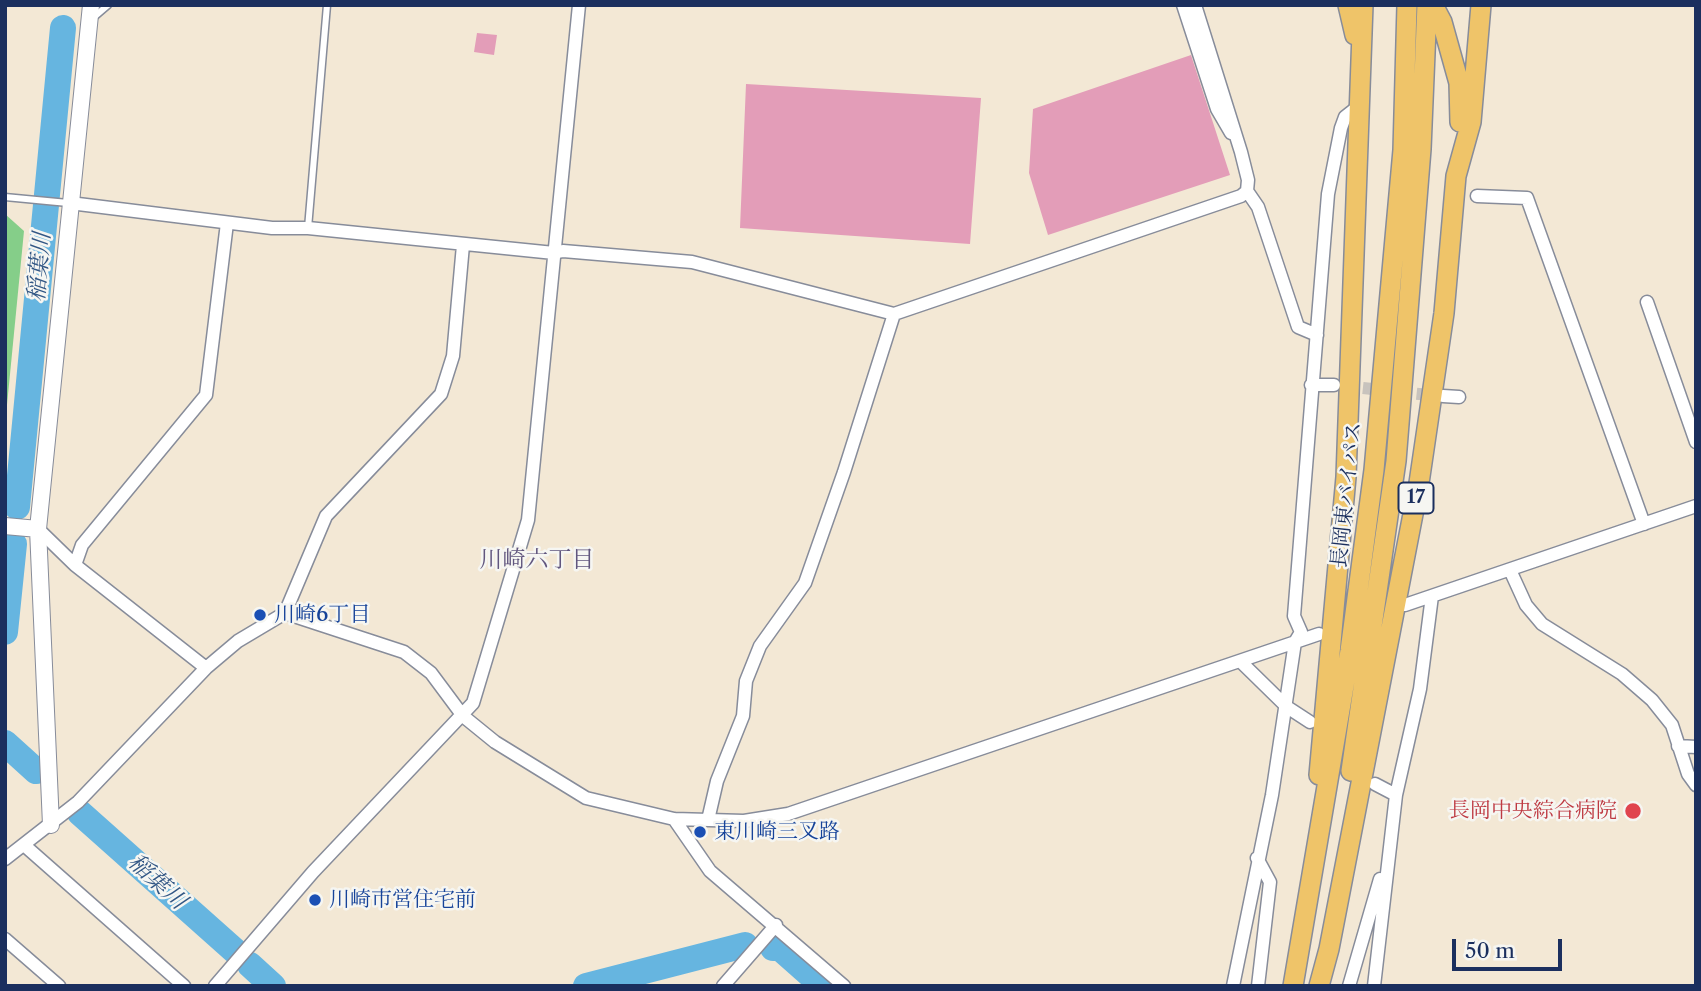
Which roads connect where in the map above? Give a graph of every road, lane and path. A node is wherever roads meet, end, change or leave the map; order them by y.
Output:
1 (108, 5) edge
2 (327, 5) edge
3 (579, 5) edge
4 (1183, 5) edge
5 (1195, 5) edge
6 (1348, 5) edge
7 (1407, 5) edge
8 (1427, 5) edge
9 (1433, 5) edge
10 (1481, 5) edge
11 (1366, 10) edge
12 (90, 13) edge
13 (1359, 106) junction
14 (1241, 152) junction
15 (1456, 176) junction
16 (1247, 191) junction
17 (1477, 196) dead end
18 (5, 197) edge
19 (70, 204) junction
20 (226, 223) junction
21 (308, 228) junction
22 (463, 245) junction
23 (554, 253) junction
24 (1647, 302) dead end
25 (894, 314) junction
26 (1317, 335) junction
27 (1311, 385) junction
28 (1334, 385) tunnel mouth
29 (1443, 396) tunnel mouth
30 (1460, 397) dead end
31 (1696, 442) edge
32 (1696, 506) edge
33 (1644, 524) junction
34 (5, 526) edge
35 (38, 529) junction
36 (75, 565) junction
37 (1510, 570) junction
38 (1432, 596) junction
39 (1405, 605) dead end
40 (285, 613) junction
41 (1319, 634) dead end
42 (1295, 642) junction
43 (1240, 661) junction
44 (205, 668) junction
45 (1287, 707) junction
46 (463, 716) junction
47 (1310, 722) dead end
48 (1678, 746) junction
49 (1696, 747) edge
50 (1376, 784) dead end
51 (1696, 785) edge
52 (1396, 795) junction
53 (674, 819) junction
54 (708, 820) junction
55 (51, 825) junction
56 (24, 845) junction
57 (1390, 845) junction
58 (1257, 858) junction
59 (5, 859) edge
60 (1306, 923) junction
61 (776, 925) junction
62 (5, 939) edge
63 (839, 984) edge
64 (59, 986) edge
65 (184, 986) edge
66 (215, 986) edge
67 (723, 986) edge
68 (1233, 986) edge
69 (1258, 986) edge
70 (1293, 986) edge
71 (1317, 986) edge
72 (1349, 986) edge
73 (1374, 986) edge

1 - 12 lane
2 - 21 lane
3 - 23 street
4 - 14 street
5 - 14 street
6 - 13 highway
7 - 60 highway, 長岡東バイパス / 17
8 - 71 highway, 長岡東バイパス / 17
9 - 15 highway
10 - 15 highway, 17
11 - 13 highway, 17
12 - 19 street
13 - 26 street
13 - 60 highway, 17
14 - 16 street
15 - 71 highway, 17
16 - 25 street
16 - 26 street
17 - 33 street
18 - 19 lane
19 - 20 street
19 - 35 street
20 - 21 street
20 - 36 street
21 - 22 street
22 - 23 street
22 - 40 street
23 - 25 street
23 - 46 street
24 - 31 street
25 - 54 street
26 - 27 street
27 - 28 street
27 - 42 street
29 - 30 street
32 - 33 street
33 - 37 street
34 - 35 street
35 - 36 street
35 - 55 street
36 - 44 street
37 - 38 street
37 - 48 street
38 - 39 street
38 - 52 street
40 - 44 street
40 - 46 street
41 - 42 street
42 - 43 street
42 - 45 street
43 - 45 street
43 - 54 street
44 - 55 street
45 - 47 street
45 - 58 street
46 - 53 street
46 - 66 street
48 - 49 street
48 - 51 street
50 - 52 street
52 - 57 street
53 - 54 street
53 - 61 street
55 - 56 street
56 - 59 street
56 - 65 street
57 - 72 street
57 - 73 street
58 - 68 street
58 - 69 street
60 - 70 highway, 長岡東バイパス / 17
61 - 63 street
61 - 67 street
62 - 64 street

